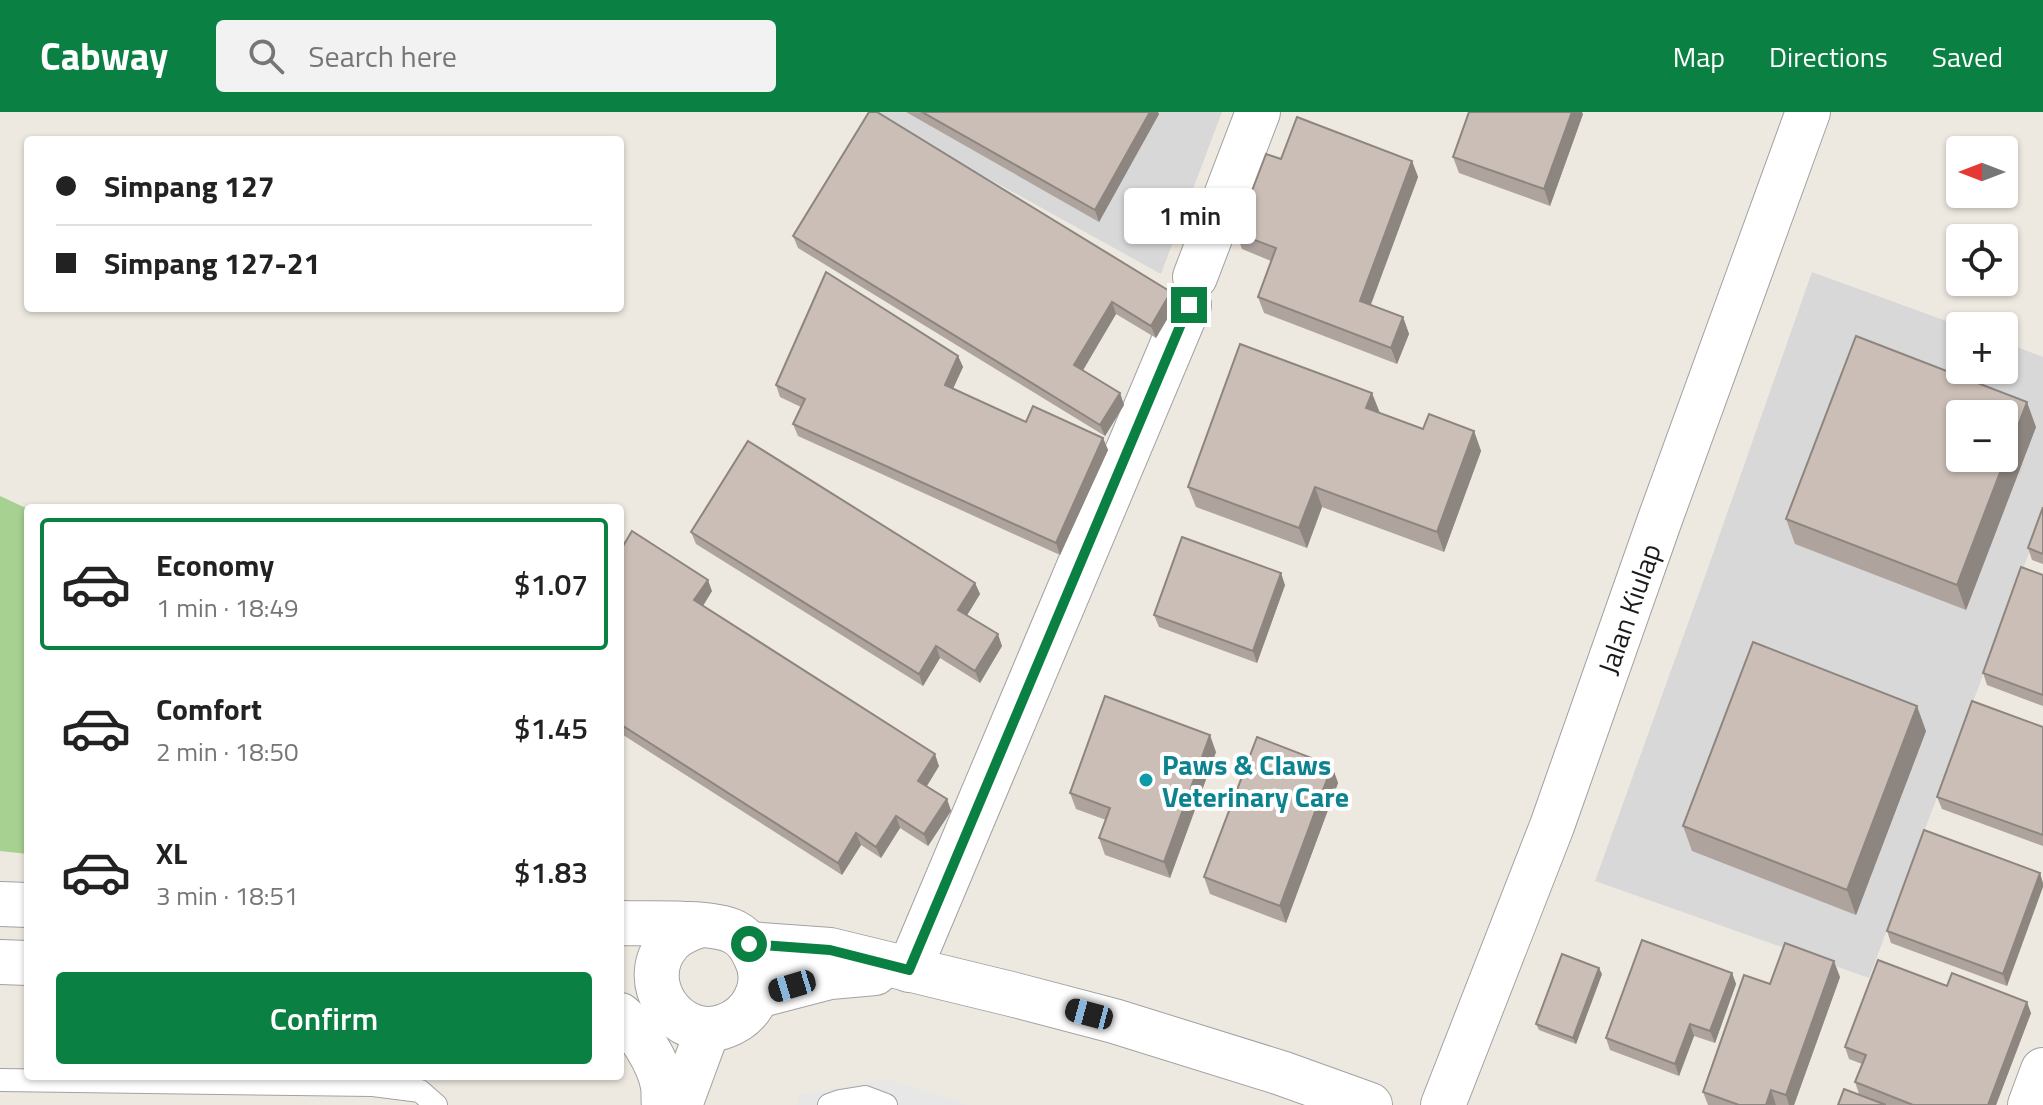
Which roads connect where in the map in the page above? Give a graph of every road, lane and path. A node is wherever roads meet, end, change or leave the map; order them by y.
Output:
1 (1258, 112) edge
2 (1808, 112) edge
3 (0, 904) edge
4 (24, 905) edge
5 (624, 923) edge
6 (701, 925) junction
7 (749, 944) junction
8 (0, 962) edge
9 (24, 963) edge
10 (909, 970) junction
11 (639, 983) edge
12 (757, 996) junction
13 (624, 1018) edge
14 (708, 1029) junction
15 (2043, 1070) edge
16 (0, 1080) edge
17 (341, 1095) edge
18 (436, 1105) edge
19 (664, 1105) edge
20 (680, 1105) edge
21 (829, 1105) edge
22 (886, 1105) edge
23 (1370, 1105) edge
24 (1443, 1105) edge
25 (2030, 1105) edge

1 - 10 street
2 - 24 street, Jalan Kiulap
3 - 4 street
5 - 6 street
6 - 7 street
6 - 11 street
7 - 10 street
7 - 12 street
8 - 9 street
10 - 12 street
10 - 23 street
11 - 14 street
12 - 14 street
13 - 19 street
14 - 20 street
15 - 25 street
16 - 17 lane
17 - 18 lane
21 - 22 lane

